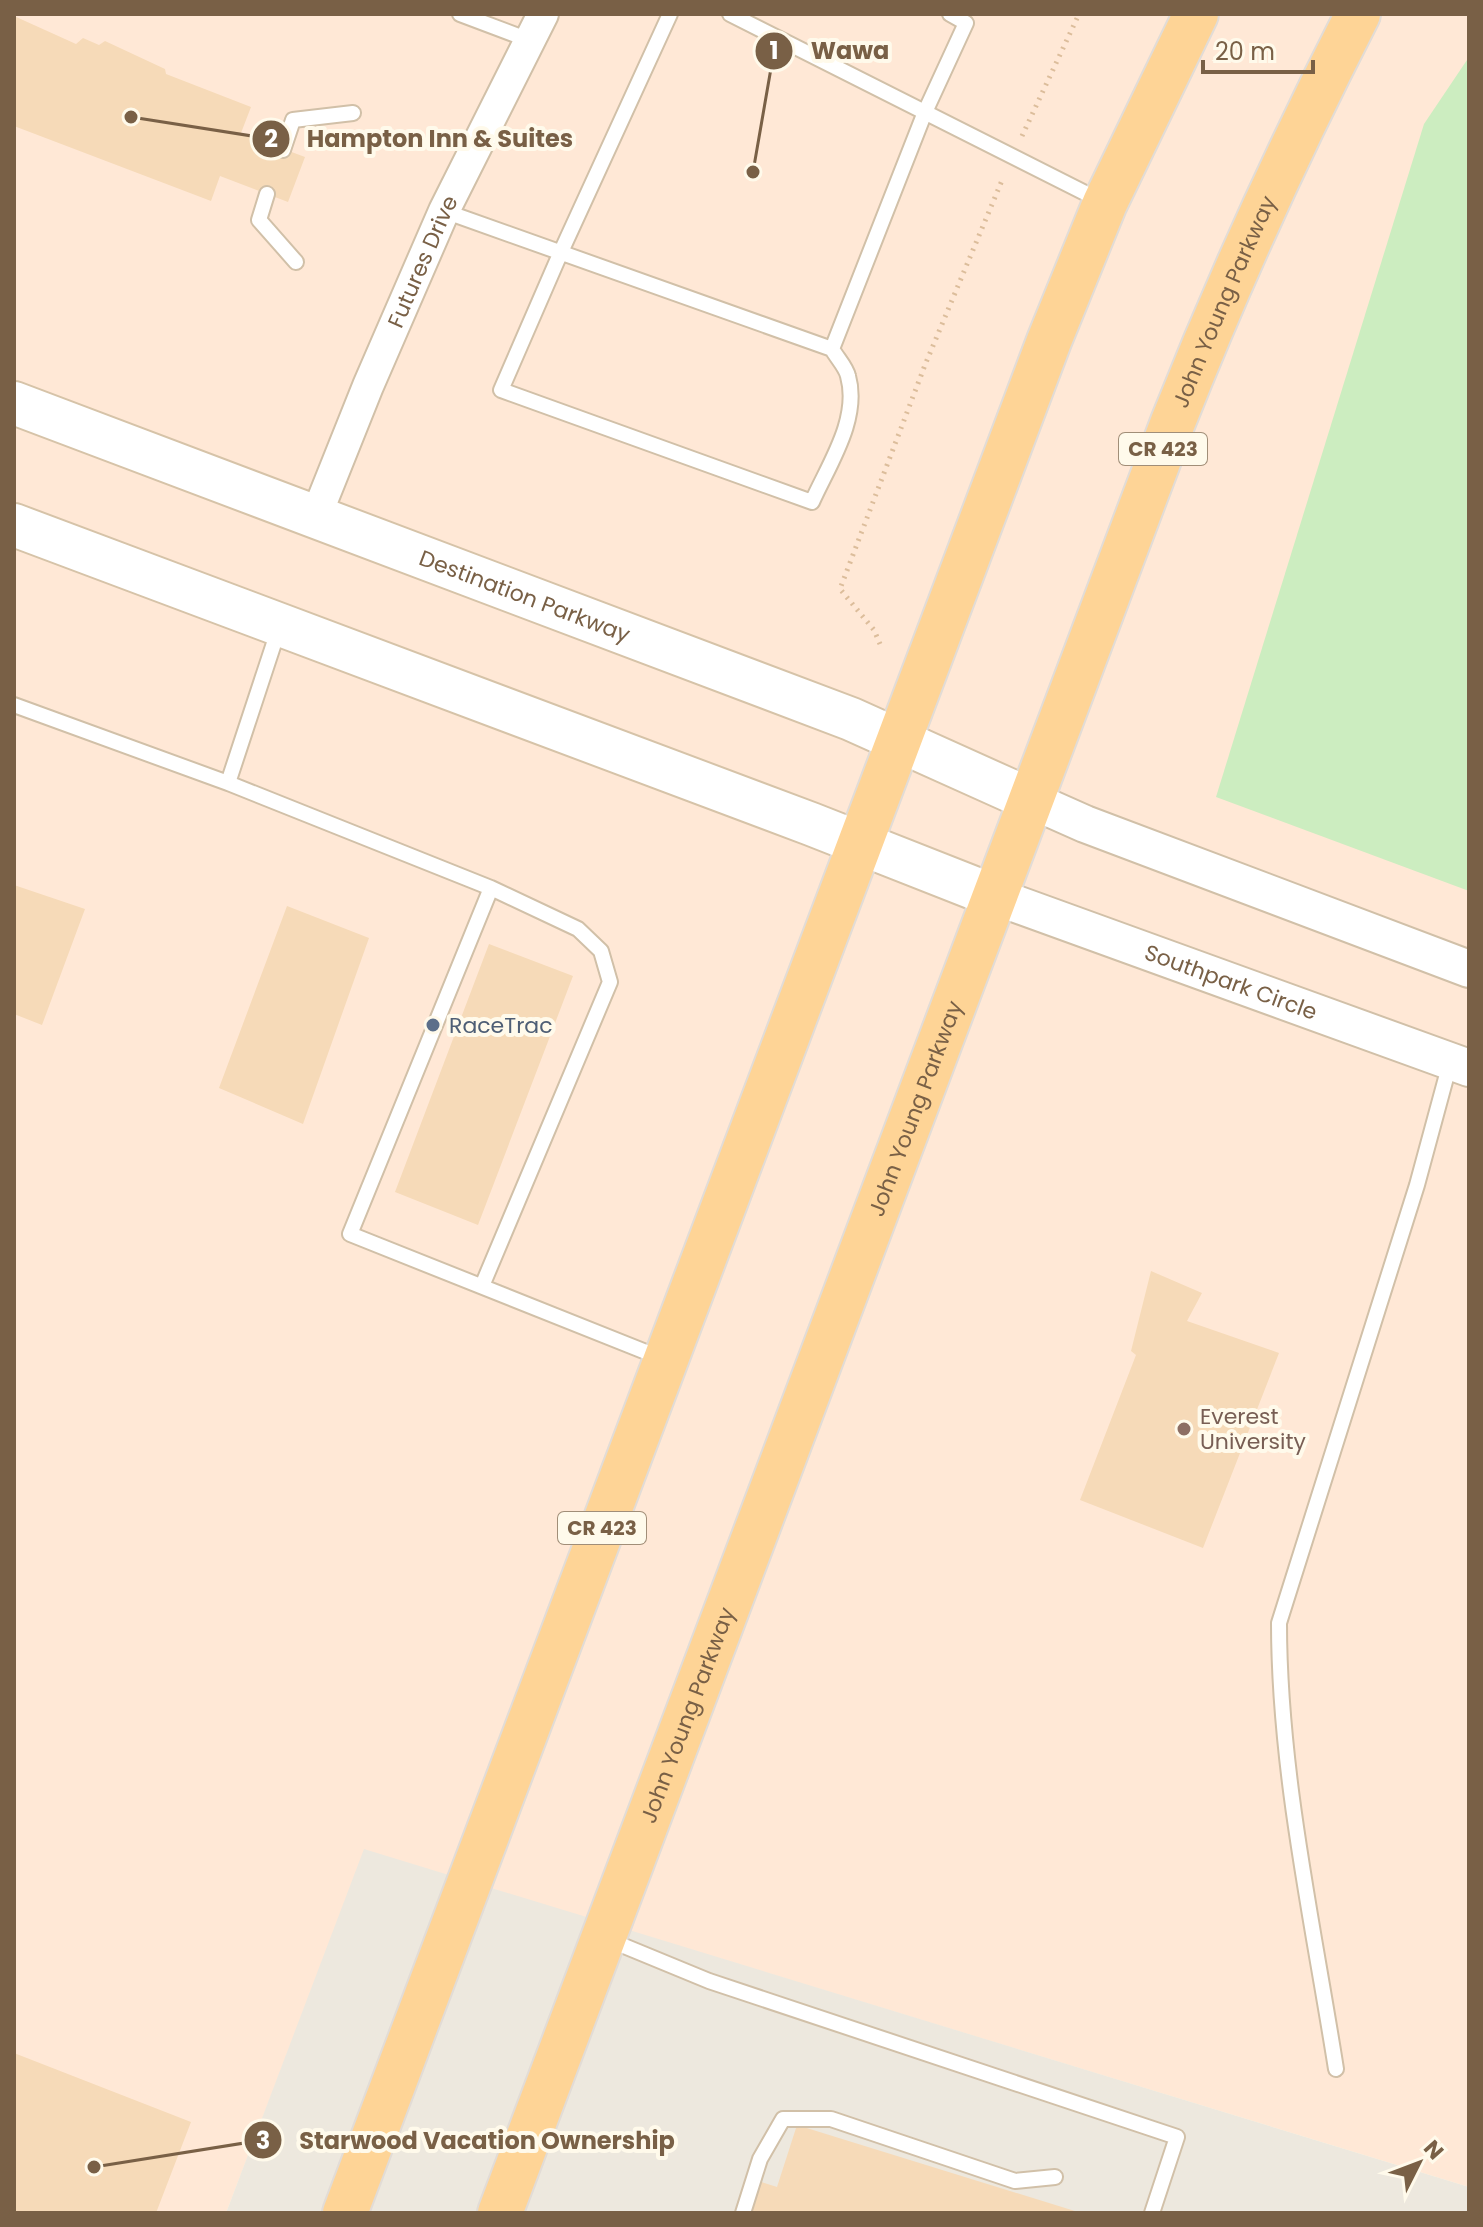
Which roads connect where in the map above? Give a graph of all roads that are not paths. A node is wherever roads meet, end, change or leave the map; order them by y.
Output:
1 (460, 14) edge
2 (670, 14) edge
3 (730, 14) edge
4 (950, 14) edge
5 (1196, 14) edge
6 (1358, 14) edge
7 (536, 27) edge
8 (925, 112) junction
9 (353, 113) dead end
10 (283, 150) dead end
11 (267, 194) dead end
12 (1105, 203) junction
13 (444, 211) junction
14 (560, 254) junction
15 (296, 262) dead end
16 (832, 349) junction
17 (14, 403) edge
18 (316, 516) junction
19 (14, 525) edge
20 (281, 624) junction
21 (14, 705) edge
22 (898, 740) junction
23 (228, 783) junction
24 (1031, 800) junction
25 (859, 843) junction
26 (491, 888) junction
27 (994, 896) junction
28 (1469, 969) edge
29 (1460, 1064) edge
30 (482, 1286) junction
31 (666, 1359) junction
32 (604, 1937) junction
33 (1336, 2069) dead end
34 (1055, 2177) dead end
35 (345, 2213) edge
36 (500, 2213) edge
37 (743, 2213) edge
38 (1152, 2213) edge

1 - 7 lane
2 - 14 lane
3 - 8 lane
4 - 8 lane
5 - 12 highway, CR 423
6 - 24 highway, John Young Parkway / CR 423
7 - 13 street, Futures Drive
8 - 12 lane
8 - 16 lane
9 - 10 lane
11 - 15 lane
12 - 22 highway, CR 423
13 - 14 lane
13 - 18 street, Futures Drive
14 - 16 lane
14 - 16 lane
17 - 18 main road, Destination Parkway
18 - 22 main road, Destination Parkway
19 - 20 main road
20 - 23 lane
20 - 25 main road
21 - 23 lane
22 - 24 main road, Destination Parkway
22 - 25 highway, CR 423
23 - 26 lane
24 - 27 highway, John Young Parkway / CR 423
24 - 28 street
25 - 27 main road
25 - 31 highway, CR 423
26 - 30 lane
26 - 30 lane
27 - 29 street, Southpark Circle
27 - 32 highway, John Young Parkway / CR 423
29 - 33 lane
30 - 31 lane
31 - 35 highway, CR 423
32 - 36 highway, John Young Parkway / CR 423
32 - 38 lane
34 - 37 lane

